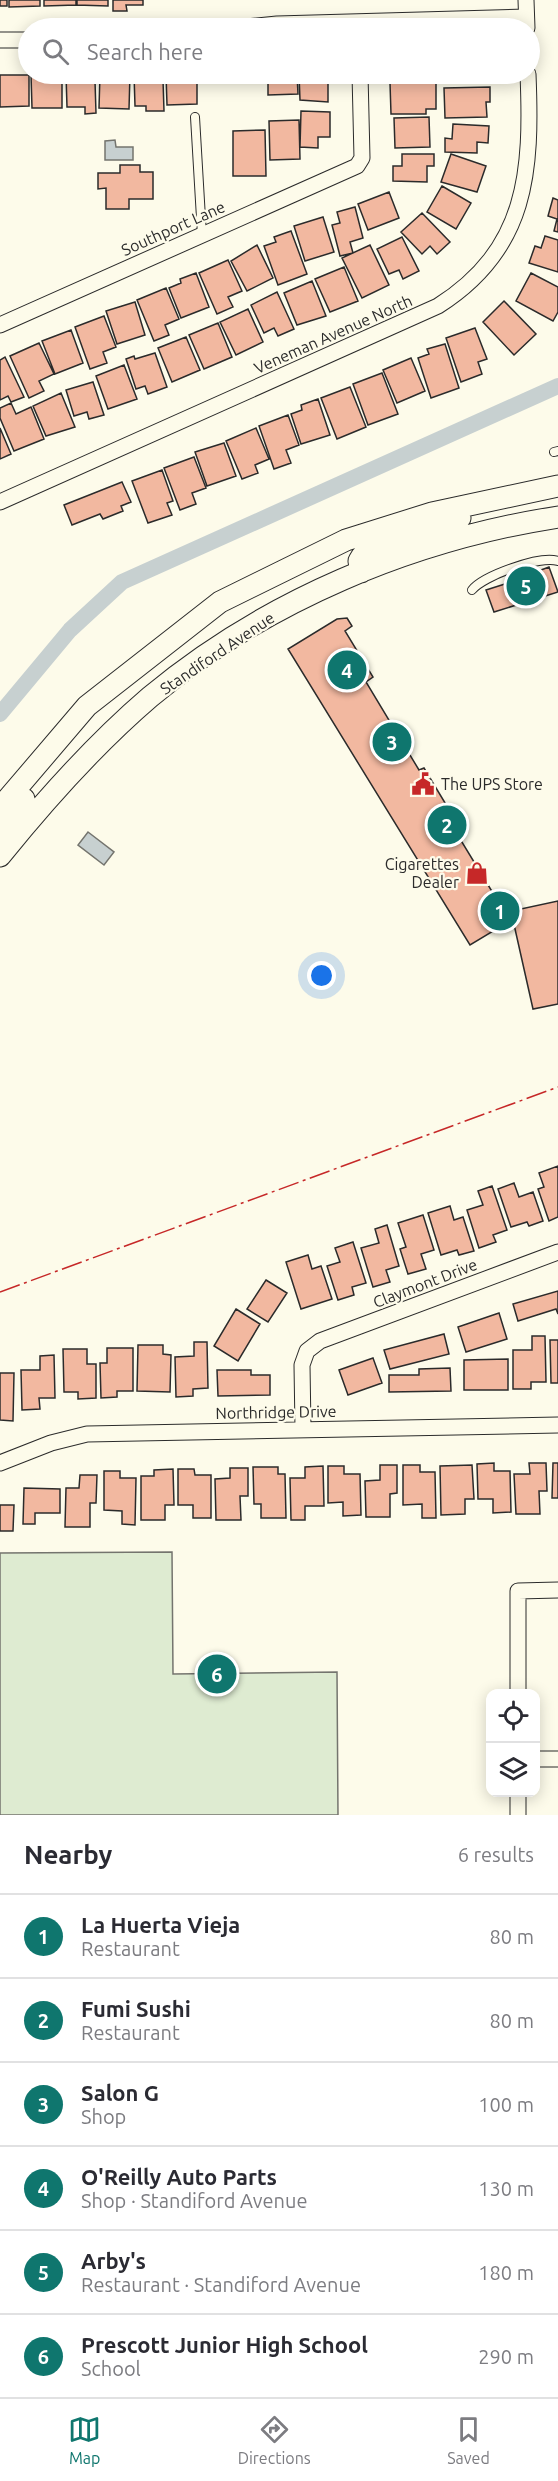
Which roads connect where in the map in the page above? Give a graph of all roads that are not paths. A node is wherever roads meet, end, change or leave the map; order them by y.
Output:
1 (526, 0) edge
2 (527, 18) edge
3 (0, 40) edge
4 (18, 40) edge
5 (360, 84) edge
6 (528, 84) edge
7 (195, 117) dead end
8 (202, 235) junction
9 (0, 325) edge
10 (558, 486) edge
11 (499, 497) junction
12 (0, 502) edge
13 (558, 517) edge
14 (558, 561) edge
15 (362, 572) junction
16 (472, 590) dead end
17 (62, 738) junction
18 (0, 808) edge
19 (0, 829) edge
20 (0, 856) edge
21 (558, 1252) edge
22 (558, 1425) edge
23 (303, 1429) junction
24 (0, 1463) edge
25 (558, 1590) edge
26 (518, 1689) edge
27 (540, 1759) edge
28 (558, 1759) edge
29 (518, 1797) edge
30 (518, 1815) edge

1 - 2 street
3 - 4 street
5 - 8 street, Southport Lane
6 - 12 street, Veneman Avenue North
7 - 8 lane
8 - 9 street, Southport Lane
10 - 11 main road, Standiford Avenue
11 - 15 main road
11 - 17 main road, Standiford Avenue
13 - 15 main road, Standiford Avenue
14 - 16 lane
15 - 20 main road, Standiford Avenue
17 - 18 main road, Standiford Avenue
17 - 19 main road
21 - 23 street, Claymont Drive
22 - 23 street, Northridge Drive
23 - 24 street, Northridge Drive
25 - 26 street
27 - 28 street
29 - 30 street

